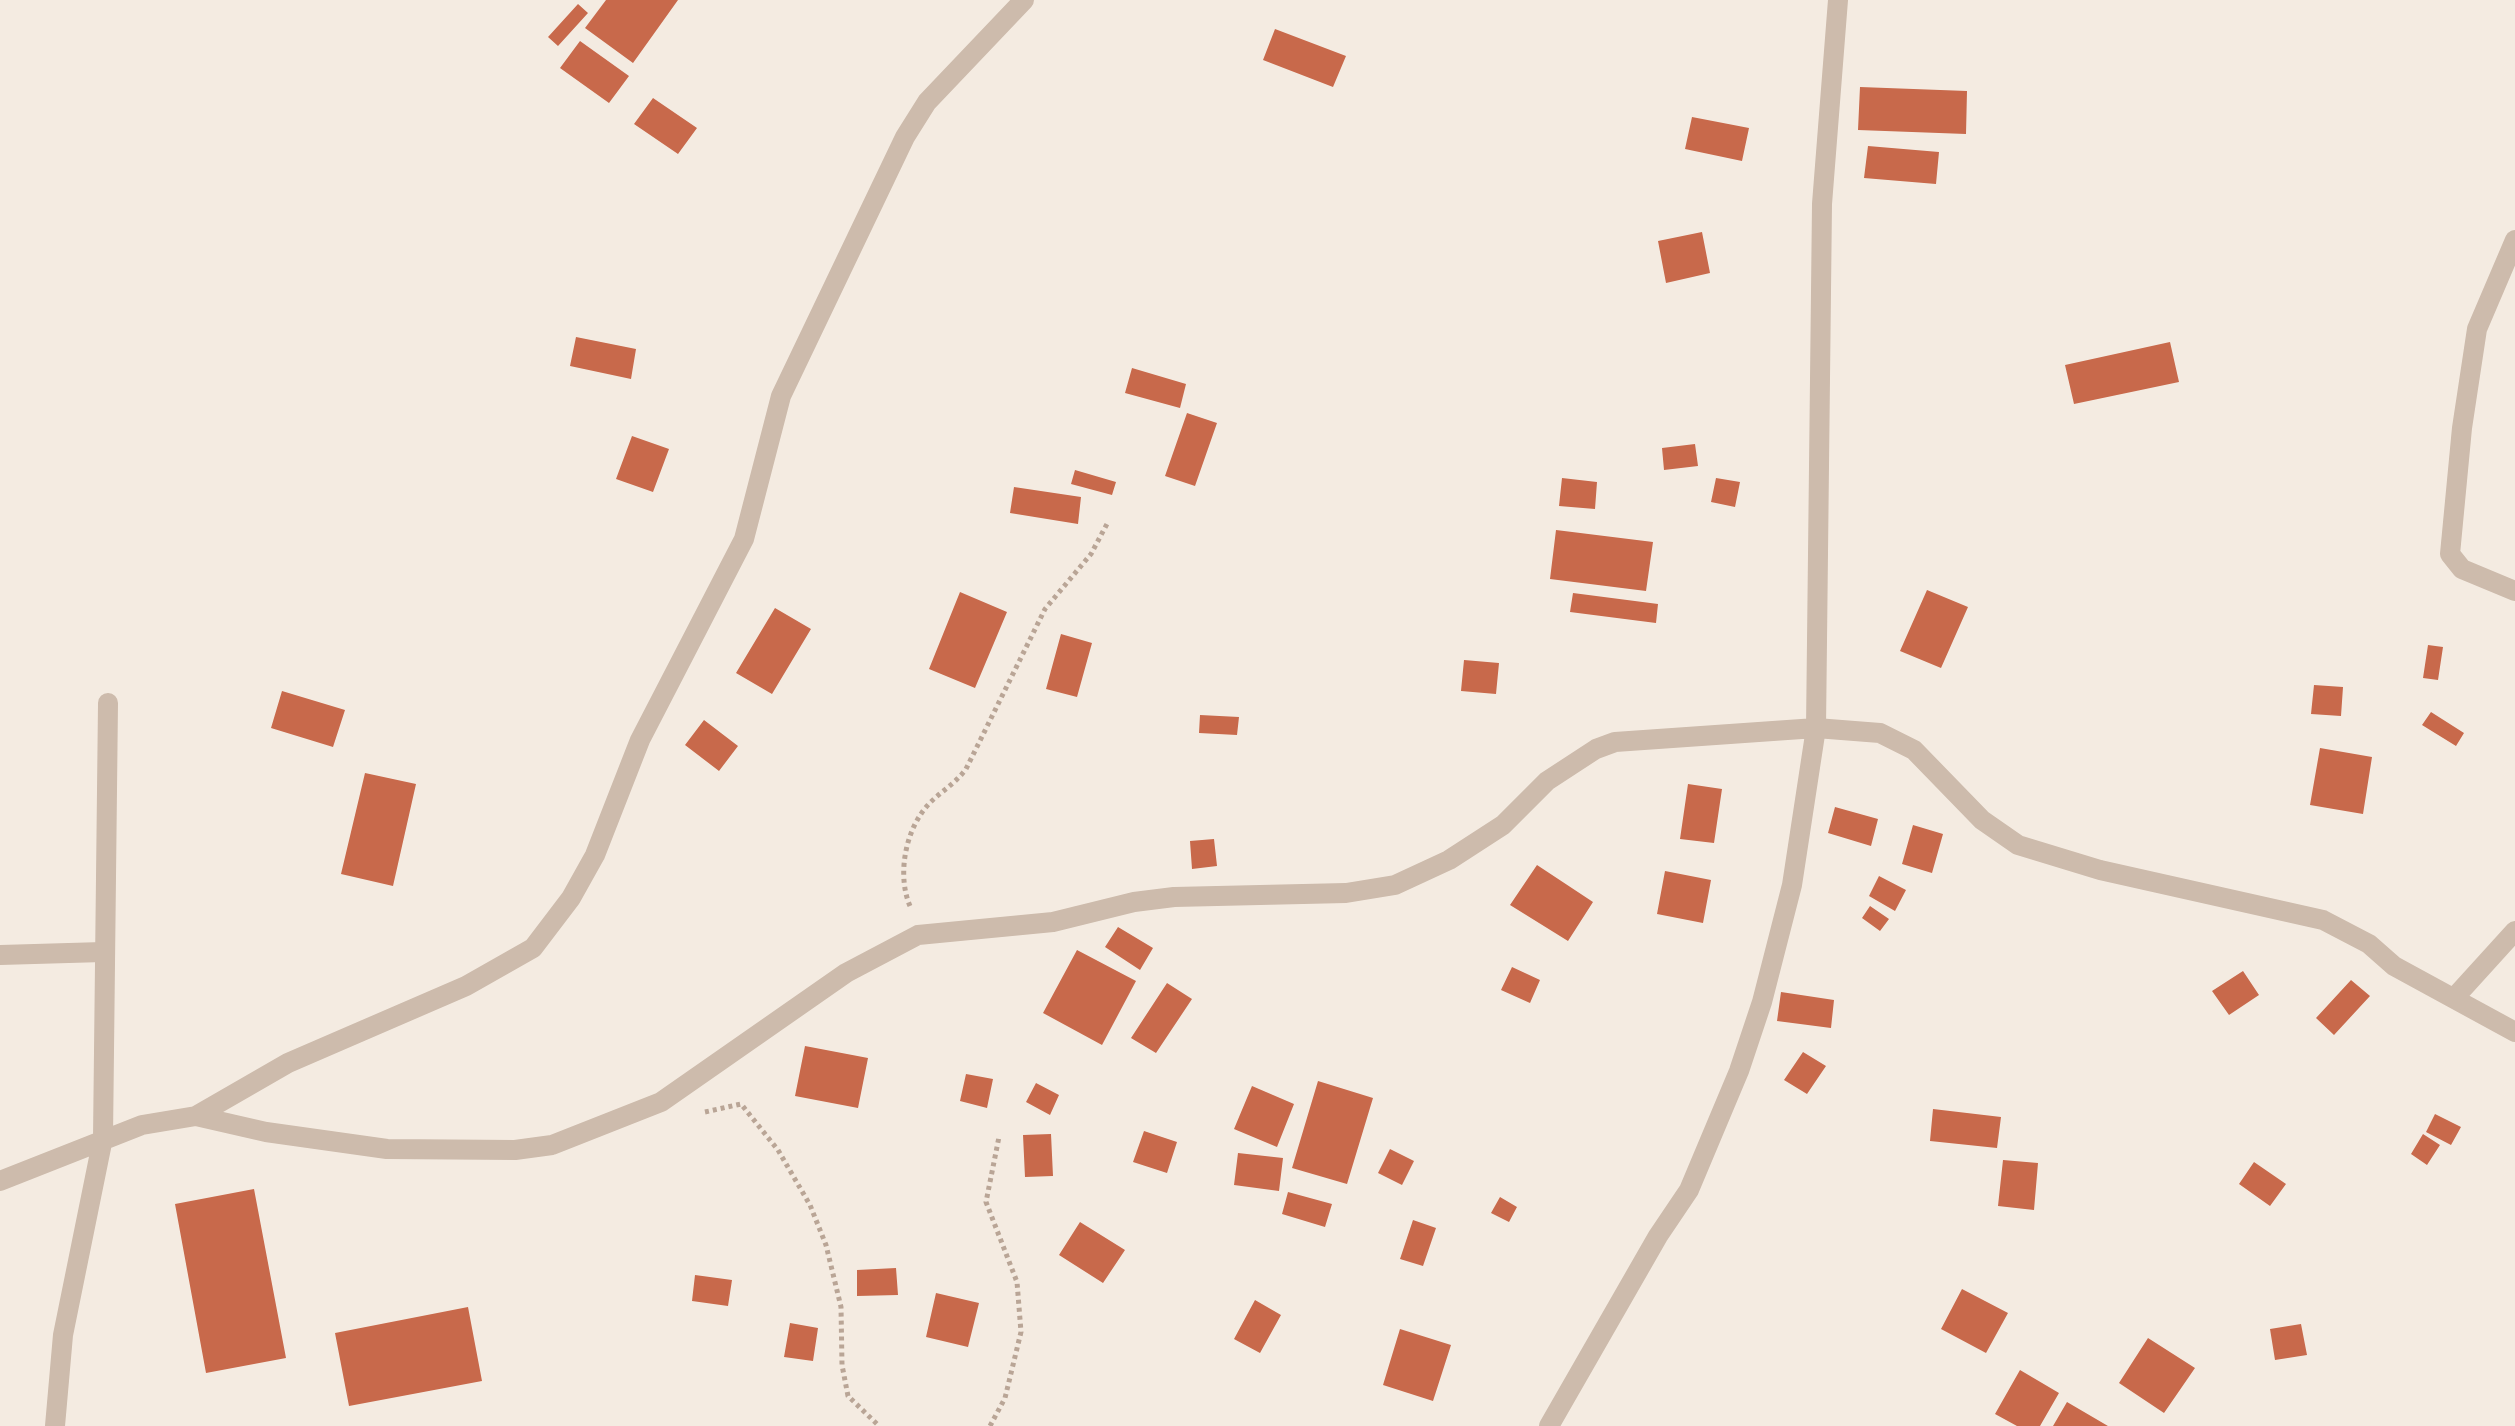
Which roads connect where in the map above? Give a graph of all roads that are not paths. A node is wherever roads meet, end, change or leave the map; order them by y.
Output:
1 (1024, 0) edge
2 (1838, 0) edge
3 (2515, 240) edge
4 (2515, 591) edge
5 (108, 703) dead end
6 (1816, 728) junction
7 (2515, 931) edge
8 (103, 952) junction
9 (0, 955) edge
10 (2455, 997) junction
11 (2515, 1032) edge
12 (196, 1116) junction
13 (103, 1138) junction
14 (0, 1181) edge
15 (55, 1426) edge
16 (1549, 1426) edge

1 - 12 street
2 - 6 street
3 - 4 street
5 - 8 street
6 - 10 street
6 - 12 street
6 - 16 street
7 - 10 street
8 - 9 street
8 - 13 street
10 - 11 street
12 - 13 street
13 - 14 street
13 - 15 street

